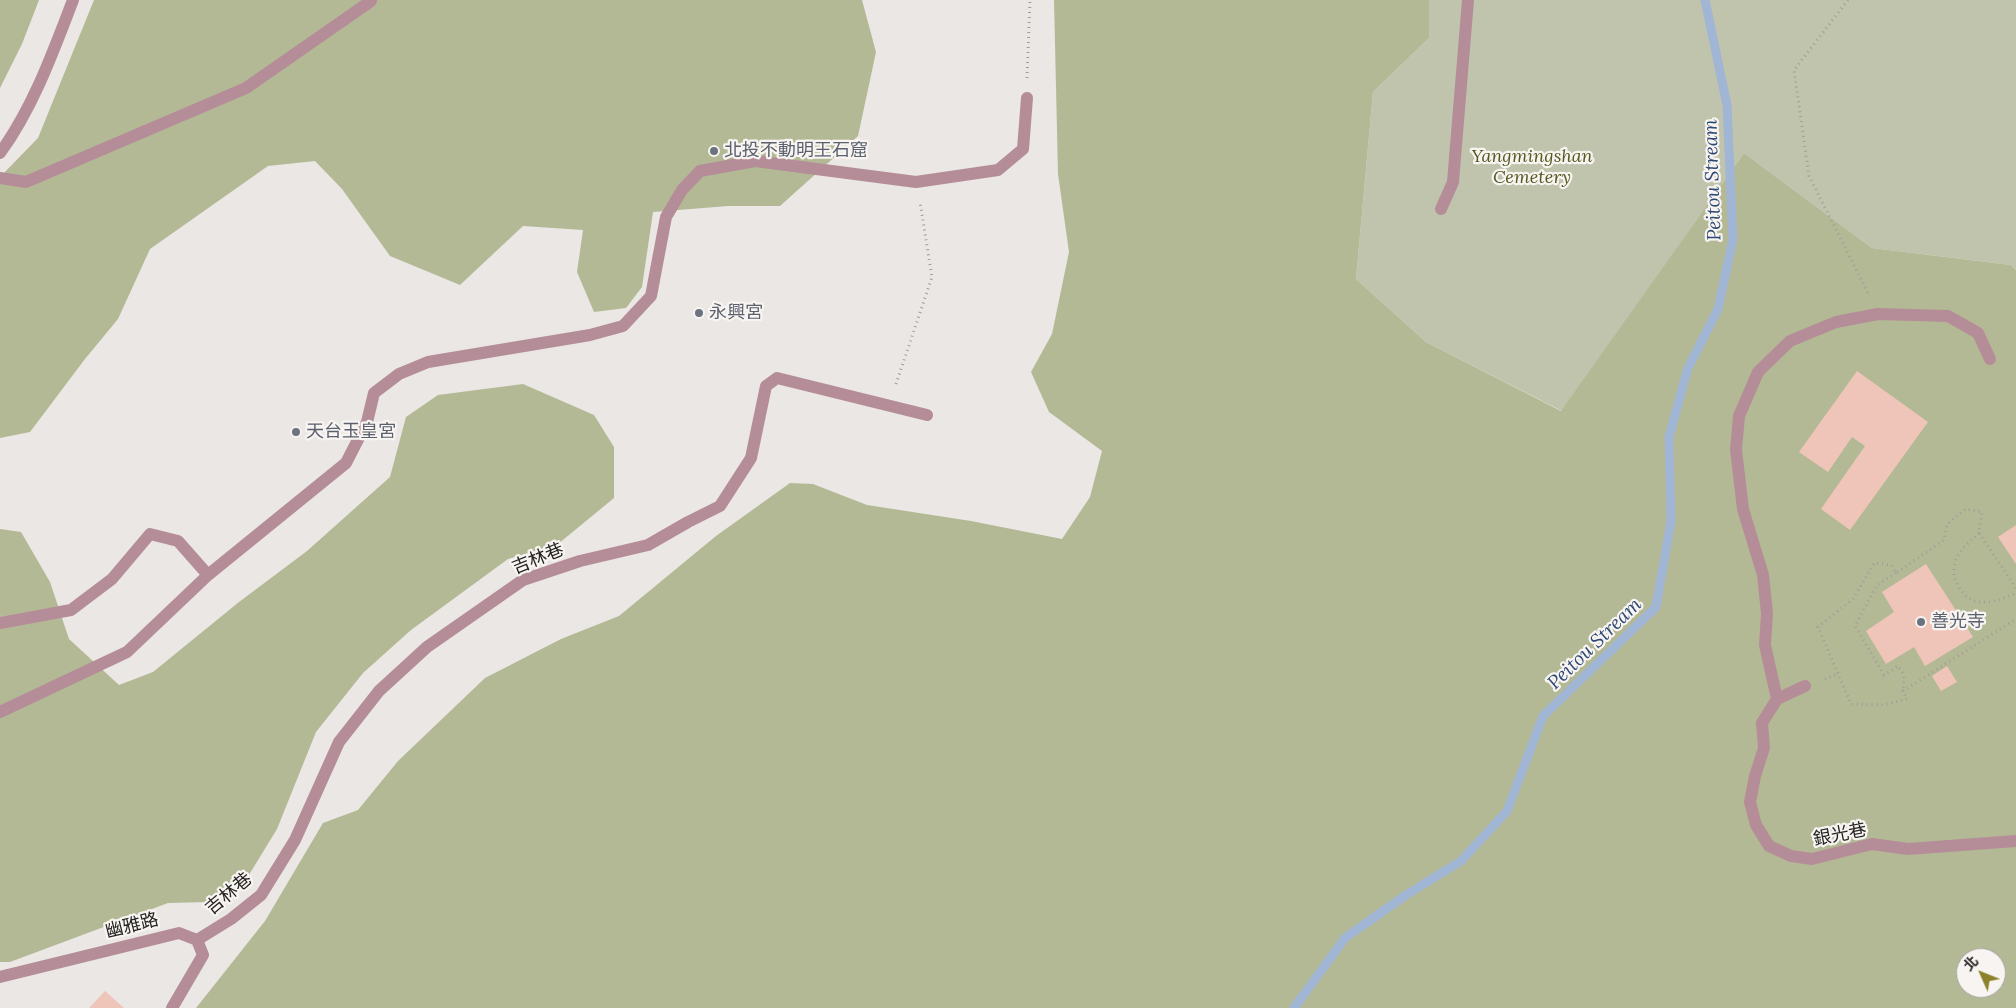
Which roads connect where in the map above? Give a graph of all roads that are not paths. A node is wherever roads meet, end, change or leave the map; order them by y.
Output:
1 (73, 0) edge
2 (1468, 0) edge
3 (371, 1) edge
4 (1027, 98) road end
5 (0, 153) edge
6 (0, 178) edge
7 (1441, 209) dead end
8 (1990, 359) dead end
9 (927, 415) dead end
10 (208, 575) junction
11 (0, 623) edge
12 (1805, 686) dead end
13 (1776, 700) junction
14 (0, 712) edge
15 (2016, 841) edge
16 (197, 940) junction
17 (0, 977) edge
18 (172, 1008) edge

1 - 5 street
2 - 7 street
3 - 6 street
4 - 10 street
8 - 13 street
9 - 16 street, 吉林巷
10 - 11 street
10 - 14 street
12 - 13 street
13 - 15 street, 銀光巷
16 - 17 street, 幽雅路
16 - 18 street

